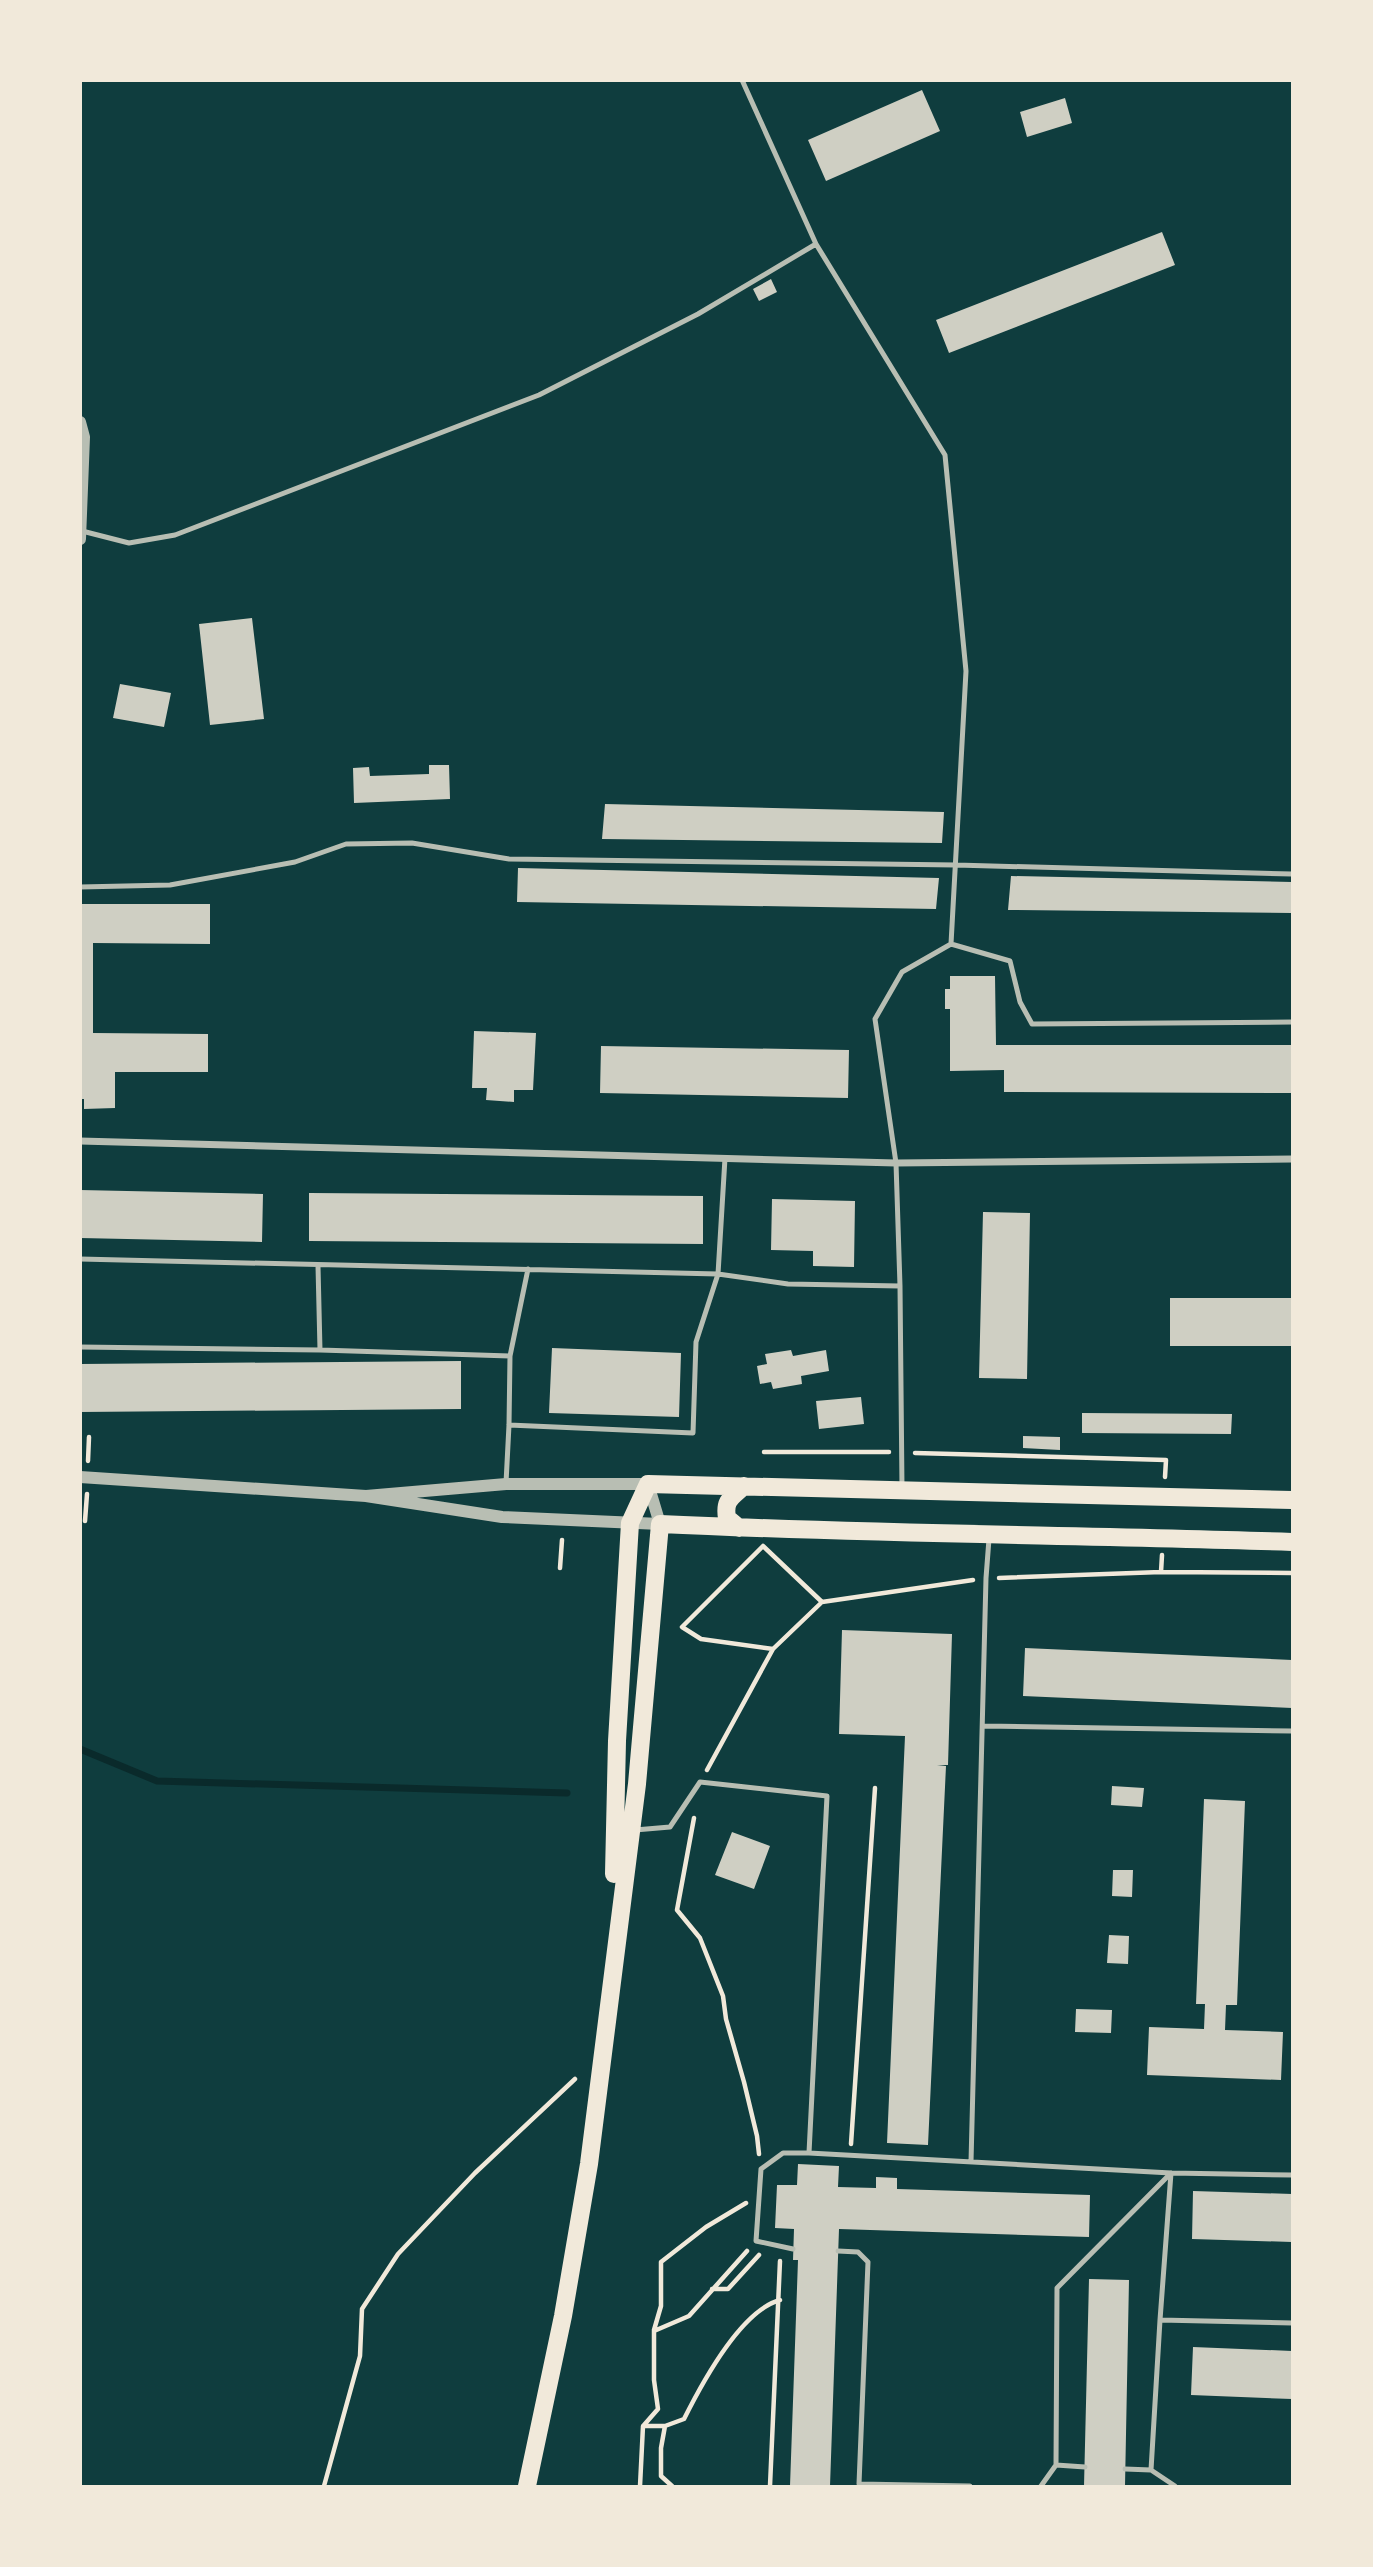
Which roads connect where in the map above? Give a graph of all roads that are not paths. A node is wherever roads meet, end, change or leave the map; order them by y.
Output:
1 (742, 80) edge
2 (816, 244) junction
3 (80, 422) edge
4 (81, 535) edge
5 (956, 865) junction
6 (1293, 874) edge
7 (80, 887) edge
8 (951, 944) junction
9 (1293, 1022) edge
10 (80, 1141) edge
11 (725, 1158) junction
12 (1293, 1159) edge
13 (896, 1163) junction
14 (80, 1259) edge
15 (318, 1266) junction
16 (528, 1269) junction
17 (718, 1274) junction
18 (900, 1286) junction
19 (80, 1347) edge
20 (320, 1350) junction
21 (510, 1356) junction
22 (509, 1425) junction
23 (80, 1477) edge
24 (506, 1484) junction
25 (648, 1484) junction
26 (744, 1486) junction
27 (902, 1490) junction
28 (366, 1496) junction
29 (1293, 1500) edge
30 (630, 1523) junction
31 (660, 1524) junction
32 (739, 1528) junction
33 (990, 1536) junction
34 (1293, 1542) edge
35 (984, 1726) junction
36 (1293, 1731) edge
37 (630, 1830) junction
38 (612, 1972) junction
39 (808, 2153) junction
40 (971, 2162) junction
41 (1171, 2173) junction
42 (1293, 2175) edge
43 (793, 2249) dead end
44 (838, 2251) dead end
45 (1160, 2319) junction
46 (1293, 2322) edge
47 (1056, 2465) junction
48 (1085, 2467) dead end
49 (1125, 2469) dead end
50 (1151, 2470) junction
51 (527, 2487) edge
52 (970, 2487) edge
53 (1041, 2487) edge
54 (1175, 2487) edge

1 - 2 lane
2 - 4 lane
2 - 5 lane
3 - 4 street
5 - 6 lane
5 - 7 lane
5 - 8 lane
8 - 9 lane
8 - 13 lane
10 - 11 street
11 - 13 street
11 - 17 lane
12 - 13 street
13 - 18 lane
14 - 15 lane
15 - 16 lane
15 - 20 lane
16 - 17 lane
16 - 21 lane
17 - 18 lane
17 - 22 lane
18 - 27 lane
19 - 20 lane
20 - 21 lane
21 - 22 lane
22 - 24 lane
23 - 28 street
24 - 25 street
24 - 28 street
25 - 26 main road
25 - 30 main road
25 - 31 street
26 - 27 main road
26 - 32 main road
27 - 29 main road
28 - 30 street
30 - 31 street
30 - 38 main road
31 - 32 main road
31 - 37 main road
32 - 33 main road
33 - 34 main road
33 - 35 lane
35 - 36 lane
35 - 40 lane
37 - 38 main road
37 - 39 lane
38 - 51 main road
39 - 40 lane
39 - 43 lane
40 - 41 lane
41 - 42 lane
41 - 45 lane
41 - 47 lane
44 - 52 lane
45 - 46 lane
45 - 50 lane
47 - 48 lane
47 - 53 lane
49 - 50 lane
50 - 54 lane

